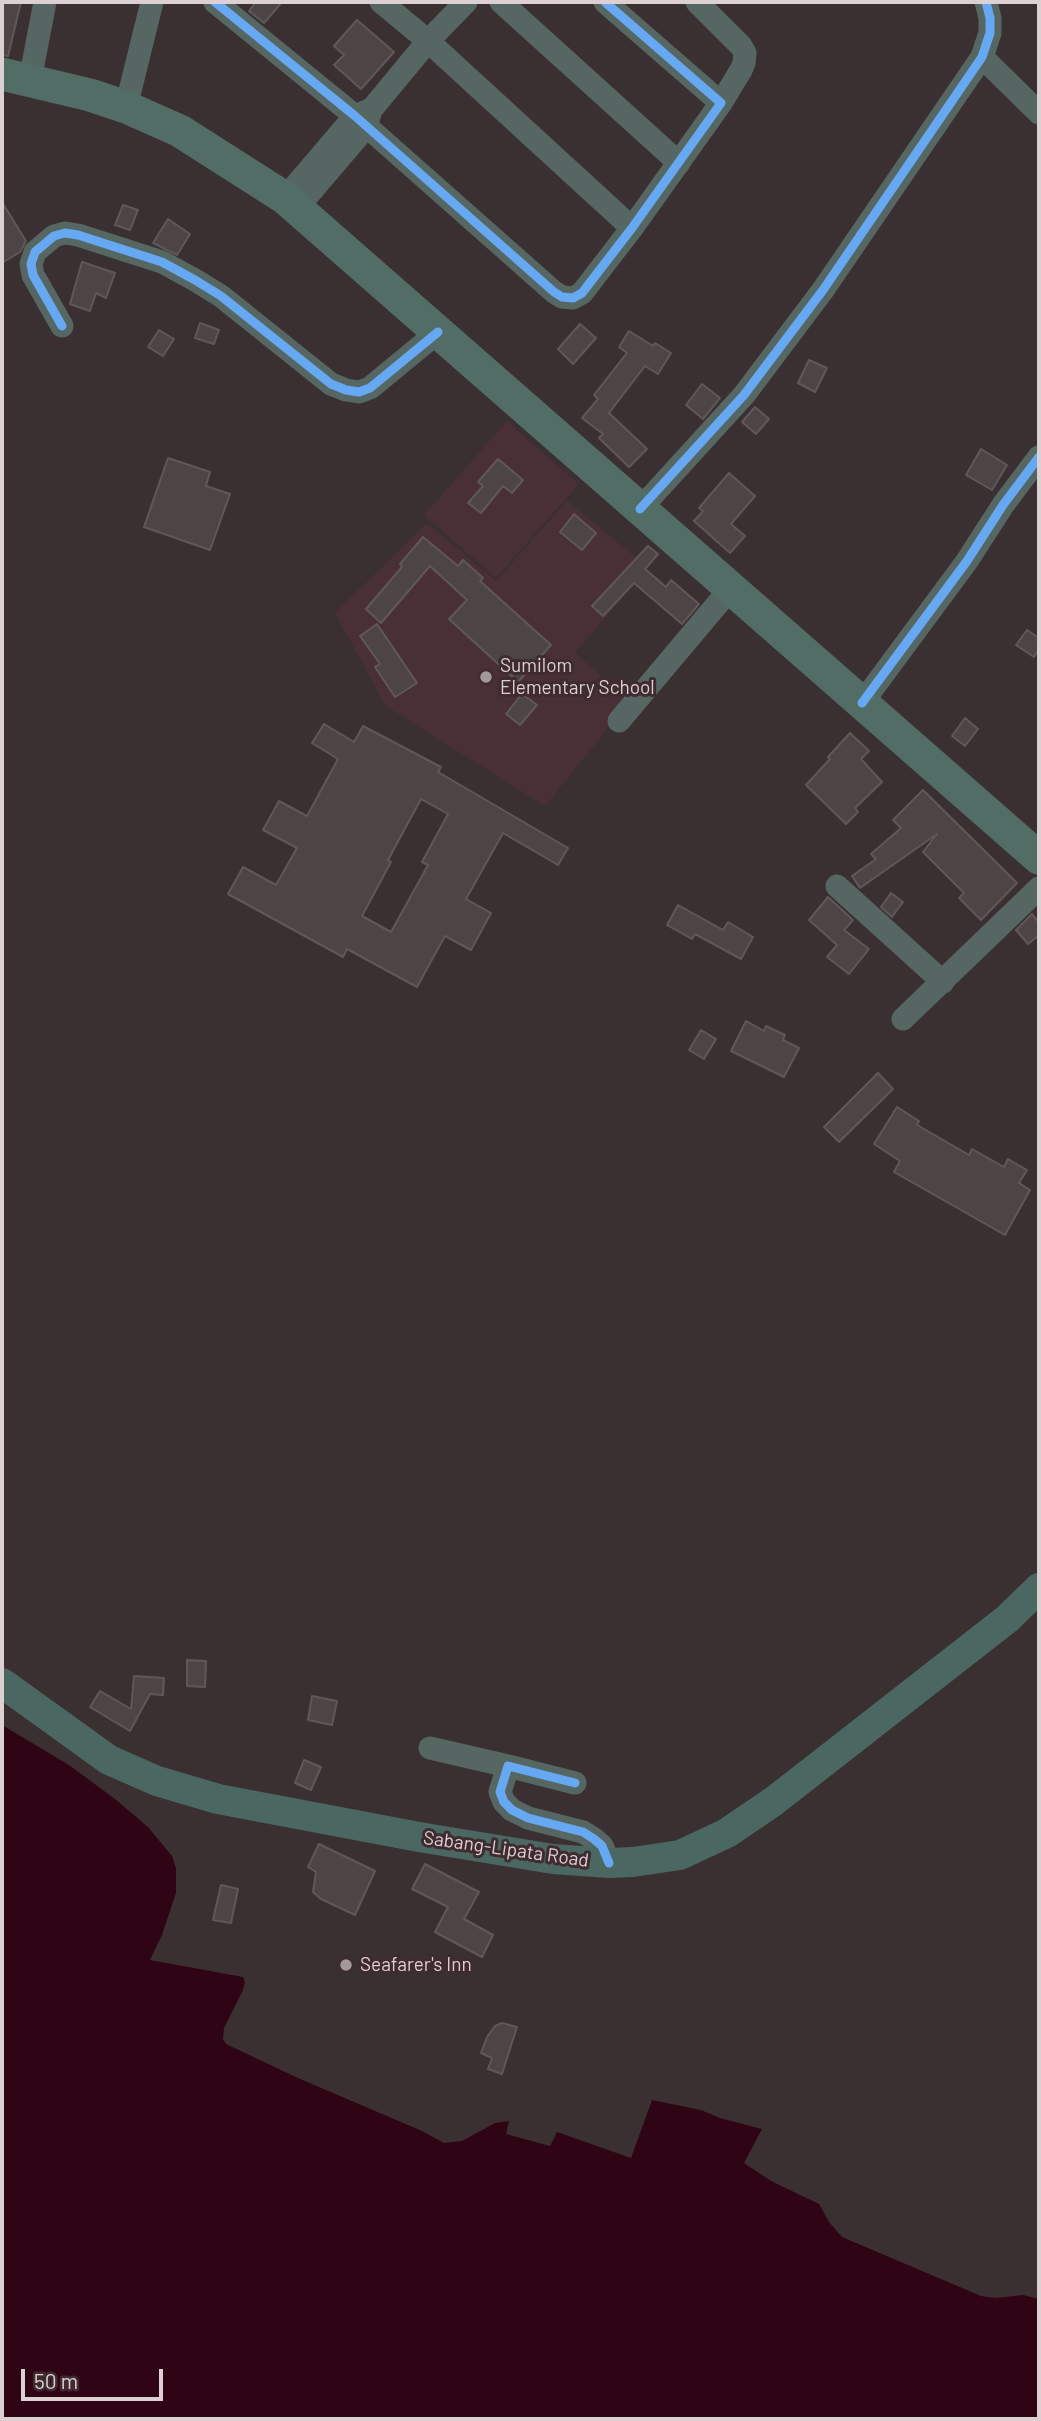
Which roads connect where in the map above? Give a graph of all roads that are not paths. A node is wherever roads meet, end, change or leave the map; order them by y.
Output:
1 (45, 2) edge
2 (152, 2) edge
3 (215, 2) edge
4 (381, 2) edge
5 (466, 2) edge
6 (501, 2) edge
7 (606, 2) edge
8 (697, 2) edge
9 (986, 2) edge
10 (428, 41) junction
11 (982, 57) junction
12 (16, 77) edge
13 (721, 103) junction
14 (126, 107) junction
15 (1039, 113) edge
16 (364, 117) junction
17 (679, 163) junction
18 (291, 203) junction
19 (632, 228) junction
20 (62, 326) dead end
21 (438, 332) junction
22 (1039, 457) edge
23 (640, 509) junction
24 (731, 588) junction
25 (862, 703) junction
26 (619, 721) dead end
27 (1039, 858) edge
28 (837, 886) dead end
29 (1039, 888) edge
30 (943, 982) junction
31 (903, 1019) dead end
32 (1039, 1588) edge
33 (2, 1683) edge
34 (430, 1748) dead end
35 (508, 1766) junction
36 (575, 1783) dead end
37 (609, 1863) junction

1 - 12 street
2 - 14 street
3 - 16 street
4 - 10 street
5 - 10 street
6 - 17 street
7 - 13 street
8 - 13 street
9 - 11 street
10 - 16 street
10 - 19 street
11 - 15 street
11 - 23 street
12 - 14 highway
13 - 17 street
14 - 18 highway
16 - 18 street
16 - 19 street
17 - 19 street
18 - 21 highway
20 - 21 street
21 - 23 highway
22 - 25 street
23 - 24 highway
24 - 25 highway
24 - 26 street
25 - 27 highway
28 - 30 street
29 - 30 street
30 - 31 street
32 - 37 main road, Sabang-Lipata Road
33 - 37 main road, Sabang-Lipata Road
34 - 35 street
35 - 36 street
35 - 37 street

